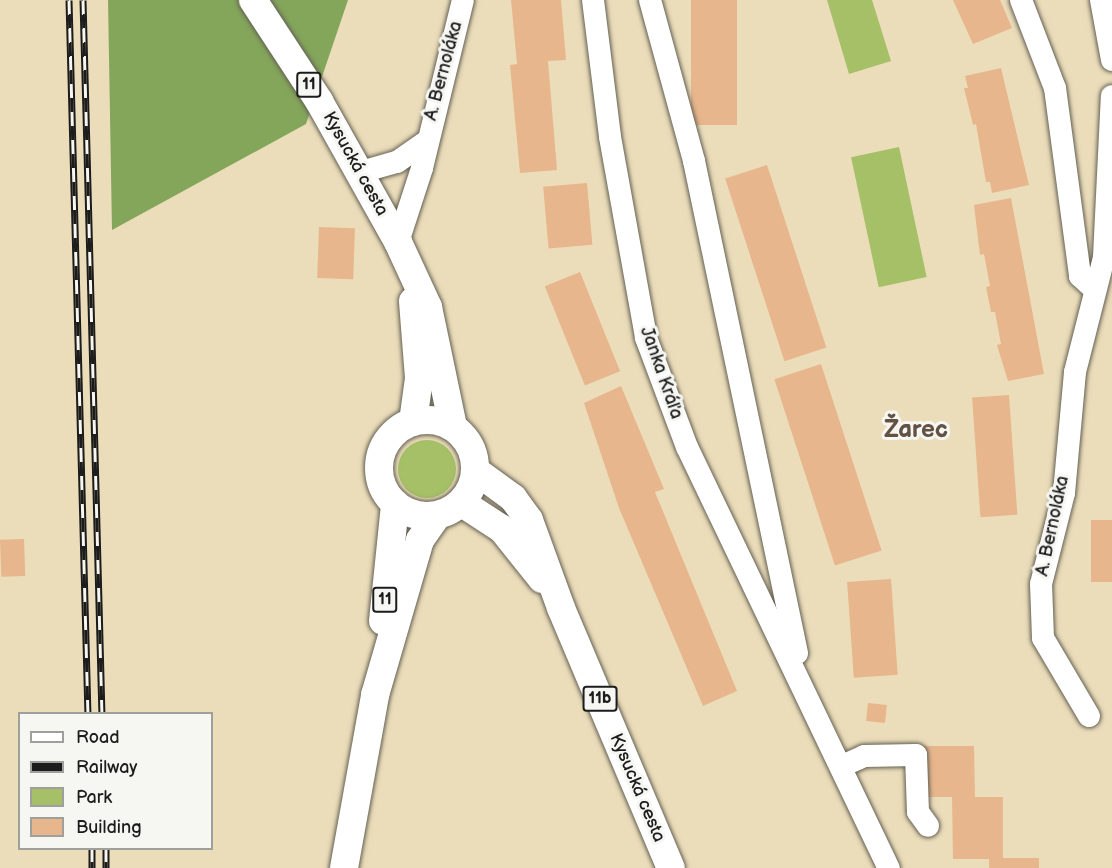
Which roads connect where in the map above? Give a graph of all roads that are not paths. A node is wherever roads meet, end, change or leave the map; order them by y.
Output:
1 (253, 0) edge
2 (463, 0) edge
3 (593, 0) edge
4 (650, 0) edge
5 (1021, 0) edge
6 (1101, 0) edge
7 (1112, 60) edge
8 (1112, 96) edge
9 (426, 142) junction
10 (362, 172) junction
11 (398, 242) junction
12 (411, 272) junction
13 (1094, 289) junction
14 (412, 422) junction
15 (453, 427) junction
16 (476, 471) junction
17 (395, 504) junction
18 (450, 509) junction
19 (561, 609) junction
20 (804, 686) junction
21 (375, 694) junction
22 (1089, 716) dead end
23 (842, 766) junction
24 (928, 826) dead end
25 (344, 868) edge
26 (671, 868) edge
27 (889, 868) edge

1 - 10 main road, Kysucká cesta / 11
2 - 9 street, A. Bernoláka
3 - 20 street, Janka Kráľa
4 - 20 street, Janka Kráľa
5 - 13 street
6 - 7 street
8 - 13 street, A. Bernoláka
9 - 10 street, A. Bernoláka
9 - 11 street, A. Bernoláka
10 - 11 main road, Kysucká cesta / 11
11 - 12 main road, Kysucká cesta / 11
12 - 14 main road, Kysucká cesta / 11
12 - 15 main road, Kysucká cesta / 11
13 - 22 street, A. Bernoláka
14 - 15 main road
14 - 17 main road
15 - 16 main road, Kysucká cesta / 11
16 - 18 main road, 11
16 - 19 main road, Kysucká cesta / 11b
17 - 18 main road, Kysucká cesta
17 - 21 main road, 11
18 - 19 main road, Kysucká cesta / 11b
18 - 21 main road, 11
19 - 26 main road, Kysucká cesta / 11b
20 - 23 street, Janka Kráľa
21 - 25 main road, 11
23 - 24 street
23 - 27 street, Janka Kráľa

